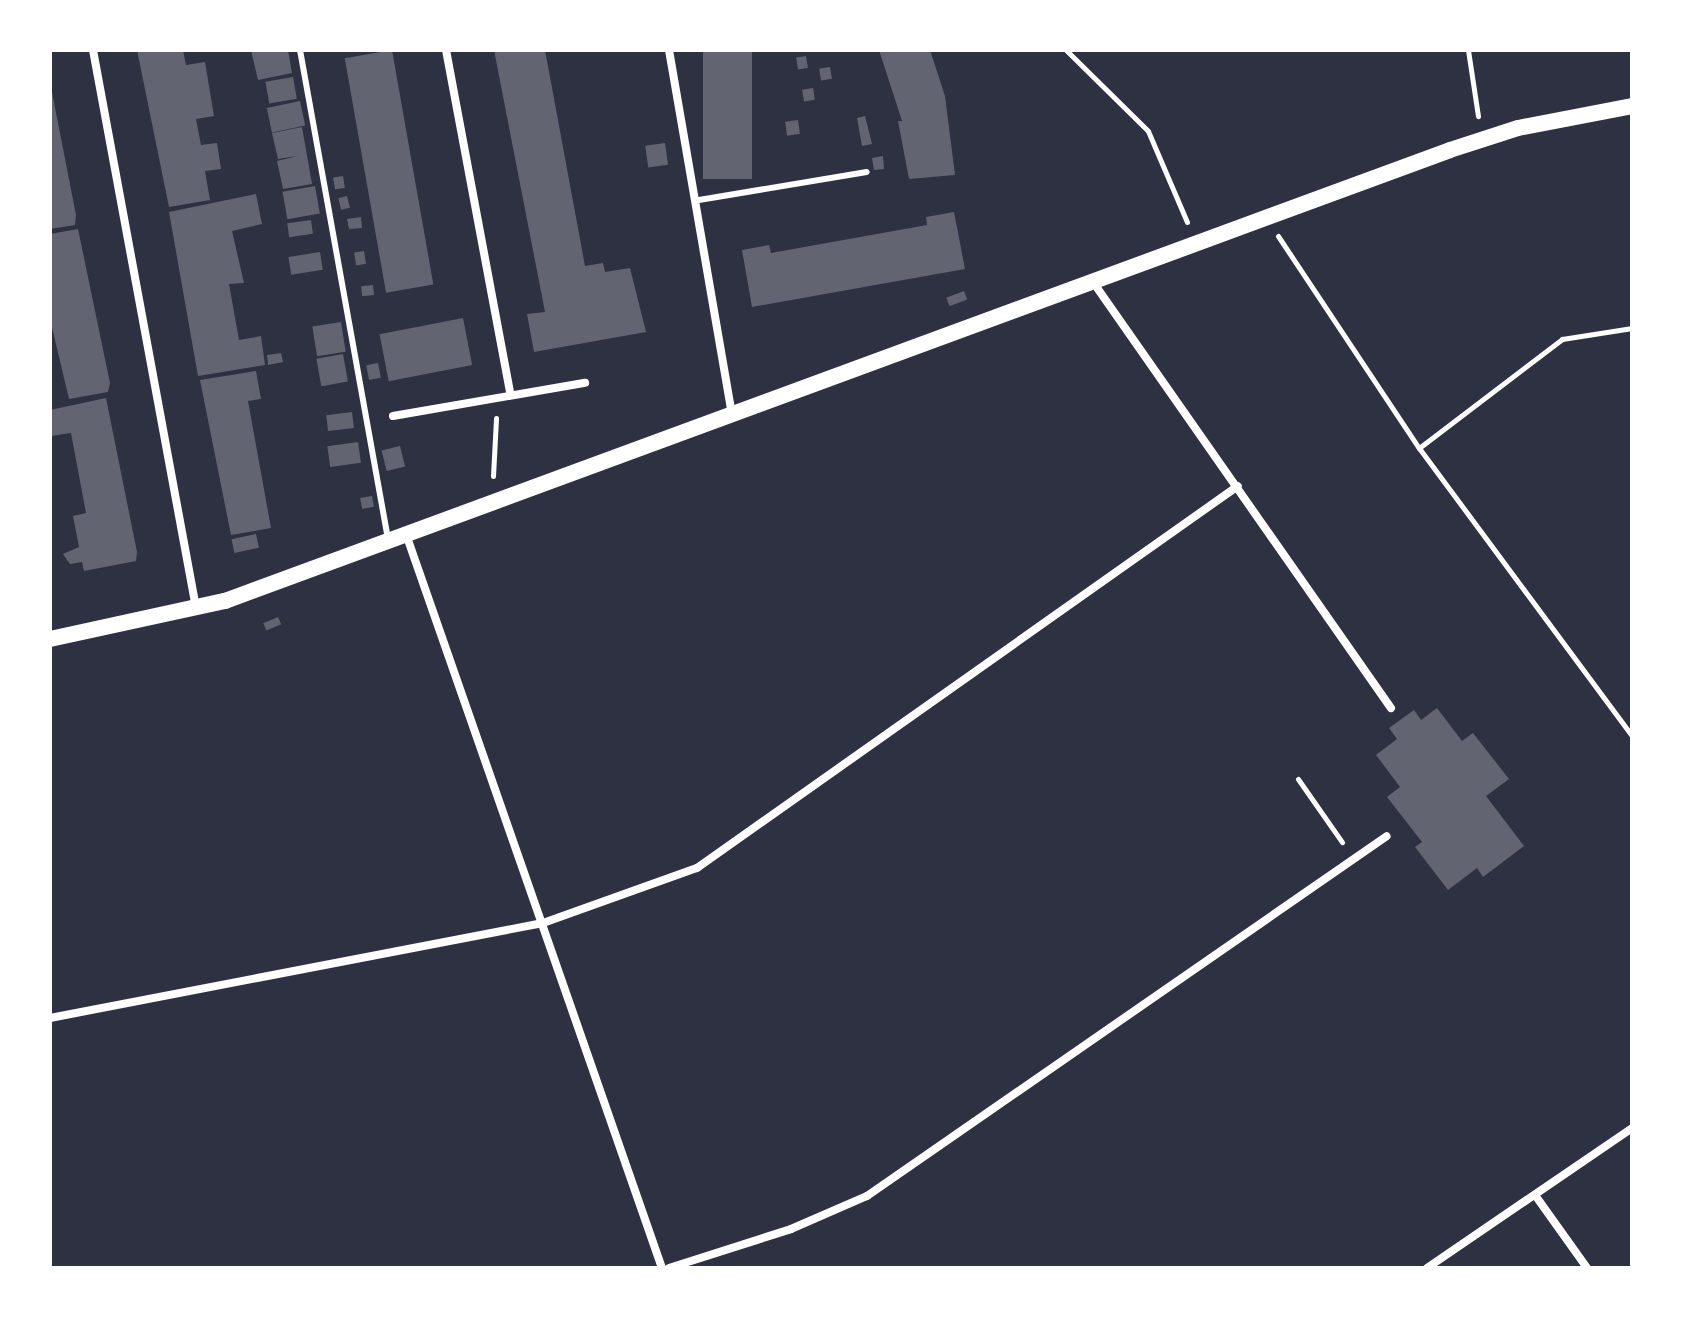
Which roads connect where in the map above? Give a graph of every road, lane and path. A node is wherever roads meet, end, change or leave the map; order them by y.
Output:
1 (93, 50) edge
2 (300, 50) edge
3 (446, 50) edge
4 (669, 50) edge
5 (1066, 50) edge
6 (1468, 50) edge
7 (1632, 106) edge
8 (1482, 139) junction
9 (867, 172) dead end
10 (699, 200) junction
11 (1272, 216) junction
12 (1196, 245) junction
13 (1093, 282) junction
14 (1632, 328) edge
15 (585, 383) dead end
16 (510, 393) junction
17 (393, 416) dead end
18 (732, 416) junction
19 (1419, 448) junction
20 (1238, 486) junction
21 (492, 505) junction
22 (407, 537) junction
23 (389, 544) junction
24 (197, 610) junction
25 (50, 639) edge
26 (1391, 708) dead end
27 (1632, 736) edge
28 (1298, 779) dead end
29 (1387, 836) dead end
30 (1354, 859) junction
31 (543, 923) junction
32 (50, 1018) edge
33 (1632, 1128) edge
34 (1535, 1195) junction
35 (662, 1268) edge
36 (669, 1268) edge
37 (1427, 1268) edge
38 (1587, 1268) edge

1 - 24 street
2 - 23 lane
3 - 16 street
4 - 10 street
5 - 12 path
6 - 8 path
7 - 8 main road
8 - 11 main road
9 - 10 lane
10 - 18 street
11 - 12 main road
11 - 19 path
12 - 13 main road
13 - 18 main road
13 - 20 street
14 - 19 path
15 - 16 street
16 - 17 street
16 - 21 path
18 - 21 main road
19 - 27 path
20 - 26 street
20 - 31 street
21 - 22 main road
22 - 23 main road
22 - 31 street
23 - 24 main road
24 - 25 main road
28 - 30 path
29 - 30 street
30 - 36 street
31 - 32 street
31 - 35 street
33 - 34 street
34 - 37 street
34 - 38 street

